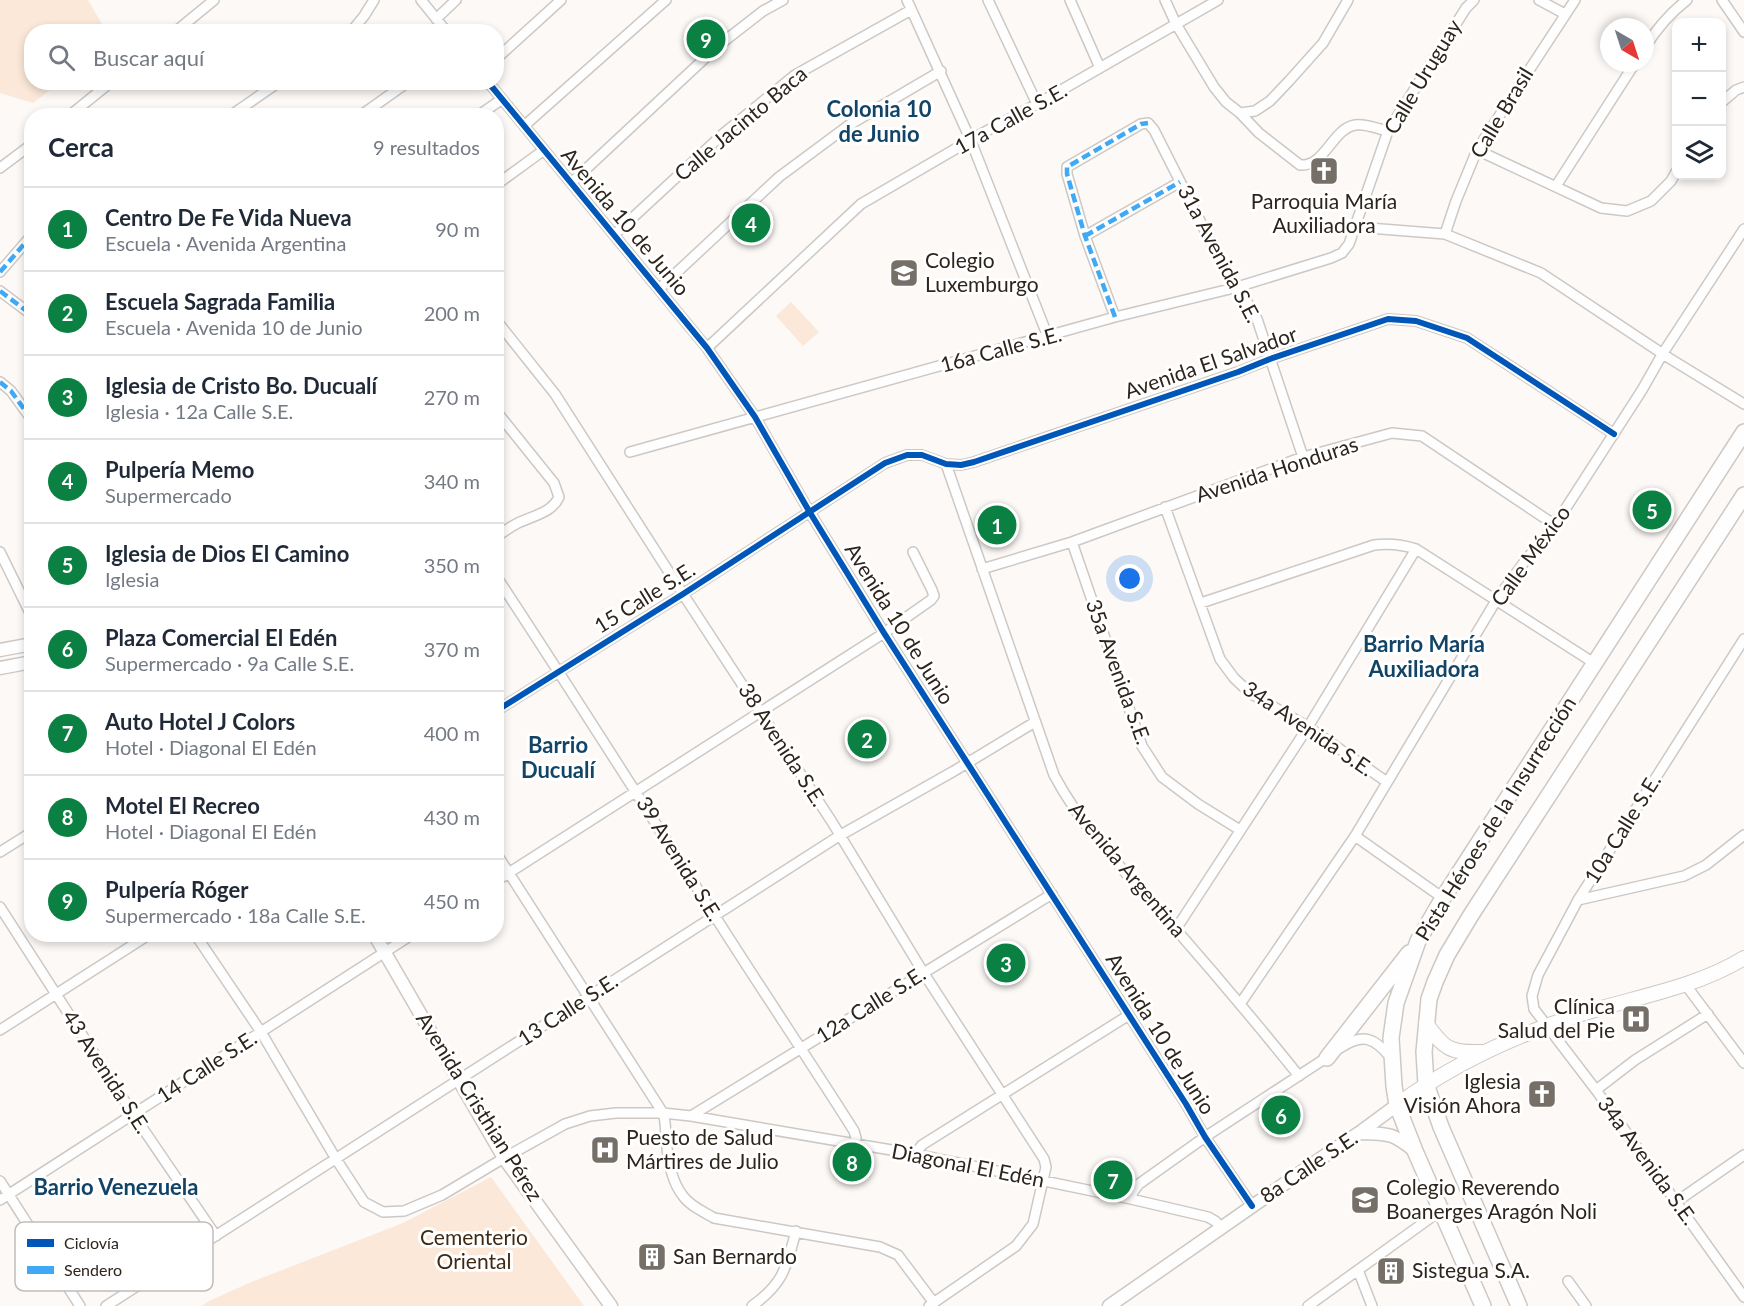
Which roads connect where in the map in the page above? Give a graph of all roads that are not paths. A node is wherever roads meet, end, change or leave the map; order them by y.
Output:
1 (214, 0) edge
2 (374, 0) edge
3 (421, 0) edge
4 (456, 0) edge
5 (561, 0) edge
6 (666, 0) edge
7 (783, 0) edge
8 (907, 0) edge
9 (988, 0) edge
10 (1070, 0) edge
11 (1165, 0) edge
12 (1218, 0) edge
13 (1348, 0) edge
14 (1474, 0) edge
15 (1539, 0) edge
16 (1575, 0) edge
17 (1687, 0) edge
18 (1722, 0) edge
19 (911, 10) junction
20 (1565, 14) junction
21 (436, 19) junction
22 (185, 24) edge
23 (358, 24) edge
24 (440, 24) edge
25 (1176, 24) junction
26 (1744, 32) edge
27 (1654, 34) edge
28 (504, 52) edge
29 (1100, 68) junction
30 (940, 72) junction
31 (1629, 72) edge
32 (1744, 87) edge
33 (101, 90) edge
34 (267, 90) edge
35 (397, 90) edge
36 (495, 90) edge
37 (502, 99) junction
38 (1726, 99) edge
39 (1037, 104) junction
40 (79, 108) edge
41 (242, 108) edge
42 (371, 108) edge
43 (489, 108) edge
44 (1240, 113) junction
45 (524, 126) junction
46 (1388, 131) junction
47 (971, 141) junction
48 (24, 150) edge
49 (544, 150) junction
50 (1477, 150) junction
51 (1, 166) edge
52 (504, 179) edge
53 (1672, 180) edge
54 (1180, 182) junction
55 (571, 183) junction
56 (1556, 186) junction
57 (1356, 227) junction
58 (1744, 229) edge
59 (1445, 234) junction
60 (614, 235) junction
61 (1085, 236) junction
62 (24, 244) edge
63 (0, 272) edge
64 (1234, 288) junction
65 (659, 289) junction
66 (0, 291) edge
67 (24, 309) edge
68 (1115, 317) junction
69 (504, 330) edge
70 (1048, 337) junction
71 (707, 348) junction
72 (1663, 353) junction
73 (1270, 359) junction
74 (0, 382) edge
75 (1744, 404) edge
76 (24, 409) edge
77 (755, 417) junction
78 (504, 421) edge
79 (1744, 432) edge
80 (1614, 434) junction
81 (630, 453) dead end
82 (1303, 457) junction
83 (946, 464) junction
84 (1744, 495) edge
85 (1165, 507) junction
86 (809, 511) junction
87 (1555, 525) junction
88 (504, 532) edge
89 (1072, 542) junction
90 (1416, 549) junction
91 (0, 552) edge
92 (913, 552) dead end
93 (982, 569) junction
94 (504, 588) edge
95 (683, 594) junction
96 (1497, 599) junction
97 (24, 601) edge
98 (1201, 603) junction
99 (884, 633) junction
100 (1743, 642) edge
101 (24, 646) edge
102 (0, 650) edge
103 (1594, 663) junction
104 (24, 665) edge
105 (0, 668) edge
106 (559, 671) junction
107 (504, 706) edge
108 (760, 712) junction
109 (1035, 722) junction
110 (1308, 727) junction
111 (968, 763) junction
112 (1388, 782) junction
113 (636, 792) junction
114 (1240, 830) junction
115 (1744, 835) edge
116 (839, 836) junction
117 (1355, 836) junction
118 (24, 837) edge
119 (0, 852) edge
120 (504, 865) edge
121 (509, 873) junction
122 (504, 876) edge
123 (1052, 894) junction
124 (1443, 898) junction
125 (1578, 900) junction
126 (0, 907) edge
127 (715, 916) junction
128 (1176, 929) junction
129 (1418, 941) junction
130 (137, 942) edge
131 (200, 942) edge
132 (379, 942) edge
133 (401, 942) edge
134 (385, 952) junction
135 (1744, 958) edge
136 (923, 972) junction
137 (1685, 984) junction
138 (56, 994) junction
139 (590, 996) junction
140 (1240, 1004) junction
141 (1708, 1014) junction
142 (1129, 1015) junction
143 (1426, 1023) junction
144 (1547, 1026) junction
145 (0, 1030) edge
146 (261, 1032) junction
147 (802, 1048) junction
148 (1486, 1052) junction
149 (1327, 1058) junction
150 (1392, 1060) junction
151 (1744, 1064) edge
152 (1299, 1076) junction
153 (460, 1080) junction
154 (1426, 1084) junction
155 (1596, 1090) junction
156 (1003, 1093) junction
157 (1397, 1105) junction
158 (663, 1113) junction
159 (133, 1114) junction
160 (691, 1116) junction
161 (1359, 1133) junction
162 (1205, 1137) junction
163 (855, 1145) junction
164 (1415, 1151) junction
165 (915, 1154) junction
166 (1744, 1155) edge
167 (336, 1158) junction
168 (504, 1158) junction
169 (0, 1181) edge
170 (1043, 1182) junction
171 (4, 1197) edge
172 (1131, 1199) junction
173 (1677, 1202) junction
174 (1252, 1206) junction
175 (1440, 1211) junction
176 (21, 1222) edge
177 (206, 1222) edge
178 (1221, 1227) junction
179 (796, 1231) junction
180 (213, 1232) edge
181 (216, 1236) junction
182 (213, 1238) edge
183 (1358, 1270) junction
184 (1568, 1281) dead end
185 (70, 1291) edge
186 (130, 1291) edge
187 (1744, 1297) edge
188 (931, 1304) edge
189 (80, 1306) edge
190 (106, 1306) edge
191 (611, 1306) edge
192 (752, 1306) edge
193 (1109, 1306) edge
194 (1308, 1306) edge
195 (1372, 1306) edge
196 (1483, 1306) edge
197 (1518, 1306) edge
198 (1586, 1306) edge

1 - 22 street
2 - 23 street
3 - 21 street
4 - 21 street
5 - 28 street
6 - 45 street
7 - 55 street
8 - 19 street
9 - 39 street
10 - 29 street
11 - 25 street
12 - 25 street, 17a Calle S.E.
13 - 44 street
14 - 46 street, Calle Uruguay
15 - 20 street
16 - 20 street, Calle Brasil
17 - 27 street
18 - 26 street
19 - 30 street
19 - 60 street, Calle Jacinto Baca
20 - 50 street, Calle Brasil
21 - 24 street
25 - 29 street, 17a Calle S.E.
25 - 44 street
29 - 39 street, 17a Calle S.E.
30 - 47 street
30 - 65 street
31 - 56 street
32 - 38 street
33 - 40 street
34 - 41 street
35 - 42 street
36 - 37 street, Avenida 10 de Junio
37 - 43 street
37 - 45 street, Avenida 10 de Junio
39 - 47 street, 17a Calle S.E.
44 - 46 street
45 - 49 street, Avenida 10 de Junio
46 - 57 street, Calle Uruguay
47 - 70 street
47 - 71 street, 17a Calle S.E.
48 - 51 street
49 - 52 street
49 - 55 street, Avenida 10 de Junio
50 - 56 street
50 - 59 street, Calle Brasil
53 - 56 street
54 - 61 street
54 - 61 street, 31a Avenida S.E.
54 - 64 street, 31a Avenida S.E.
55 - 60 street, Avenida 10 de Junio
57 - 59 street
57 - 64 street, 16a Calle S.E.
58 - 72 street, Calle México
59 - 72 street
60 - 65 street, Avenida 10 de Junio
61 - 68 street
62 - 63 street
64 - 68 street, 16a Calle S.E.
64 - 73 street, 31a Avenida S.E.
65 - 71 street, Avenida 10 de Junio
66 - 67 street
68 - 70 street, 16a Calle S.E.
69 - 95 street, 38 Avenida S.E.
70 - 77 street, 16a Calle S.E.
71 - 77 street, Avenida 10 de Junio
72 - 75 street
72 - 80 street, Calle México
73 - 80 street, Avenida El Salvador
73 - 82 street, 31a Avenida S.E.
73 - 83 street, Avenida El Salvador
74 - 76 street
77 - 81 street, 16a Calle S.E.
77 - 86 street, Avenida 10 de Junio
78 - 88 street
79 - 103 main road, Pista Héroes de la Insurrección
80 - 87 street, Calle México
82 - 85 street, Avenida Honduras
82 - 87 street, Avenida Honduras
83 - 86 street, Avenida El Salvador
83 - 93 street, Avenida Argentina
84 - 143 main road, Pista Héroes de la Insurrección
85 - 89 street, Avenida Honduras
85 - 98 street, 34a Avenida S.E.
86 - 95 street, 15 Calle S.E.
86 - 99 street, Avenida 10 de Junio
87 - 96 street, Calle México
89 - 93 street, Avenida Honduras
89 - 114 street, 35a Avenida S.E.
90 - 96 street
90 - 98 street
90 - 110 street
91 - 97 street
92 - 99 street
93 - 109 street, Avenida Argentina
94 - 106 street, 39 Avenida S.E.
95 - 106 street, 15 Calle S.E.
95 - 108 street, 38 Avenida S.E.
96 - 103 street
96 - 112 street, Calle México
98 - 110 street, 34a Avenida S.E.
99 - 108 street
99 - 111 street, Avenida 10 de Junio
100 - 125 street, 10a Calle S.E.
101 - 102 street
103 - 124 main road, Pista Héroes de la Insurrección
104 - 105 street
106 - 107 street, 15 Calle S.E.
106 - 113 street, 39 Avenida S.E.
108 - 113 street
108 - 116 street, 38 Avenida S.E.
109 - 111 street, 13 Calle S.E.
109 - 128 street, Avenida Argentina
110 - 112 street, 34a Avenida S.E.
110 - 114 street
111 - 116 street, 13 Calle S.E.
111 - 123 street, Avenida 10 de Junio
112 - 117 street, Calle México
113 - 121 street
113 - 127 street, 39 Avenida S.E.
114 - 128 street
115 - 125 street
116 - 127 street, 13 Calle S.E.
116 - 136 street, 38 Avenida S.E.
117 - 124 street
117 - 140 street, Calle México
118 - 119 street
120 - 121 street
121 - 122 street
121 - 139 street
123 - 136 street, 12a Calle S.E.
123 - 142 street, Avenida 10 de Junio
124 - 129 main road, Pista Héroes de la Insurrección
125 - 144 street, 10a Calle S.E.
126 - 138 street, 43 Avenida S.E.
127 - 139 street, 13 Calle S.E.
127 - 147 street, 39 Avenida S.E.
128 - 140 street, Avenida Argentina
129 - 149 main road
129 - 150 main road, Pista Héroes de la Insurrección
130 - 138 street
131 - 146 street, Diagonal El Edén
132 - 134 street, Avenida Cristhian Pérez
133 - 134 street, 14 Calle S.E.
134 - 146 street, 14 Calle S.E.
134 - 153 street, Avenida Cristhian Pérez
135 - 137 main road
136 - 147 street, 12a Calle S.E.
136 - 156 street, 38 Avenida S.E.
137 - 141 street
137 - 144 main road
138 - 145 street
138 - 159 street, 43 Avenida S.E.
139 - 153 street, 13 Calle S.E.
139 - 158 street
140 - 152 street, Avenida Argentina
141 - 151 street
141 - 155 street
142 - 156 street
142 - 162 street, Avenida 10 de Junio
143 - 148 main road
143 - 154 main road, Pista Héroes de la Insurrección
144 - 148 main road
144 - 155 street, 34a Avenida S.E.
146 - 159 street, 14 Calle S.E.
146 - 167 street, Diagonal El Edén
147 - 160 street, 12a Calle S.E.
147 - 163 street, 39 Avenida S.E.
148 - 154 main road
149 - 150 street
149 - 152 street
150 - 157 main road, Pista Héroes de la Insurrección
152 - 162 street
153 - 167 street, 13 Calle S.E.
153 - 168 street, Avenida Cristhian Pérez
154 - 157 main road
154 - 197 main road, Pista Héroes de la Insurrección
155 - 173 street, 34a Avenida S.E.
156 - 165 street
156 - 170 street, 38 Avenida S.E.
157 - 161 street, 8a Calle S.E.
157 - 164 main road, Pista Héroes de la Insurrección
158 - 160 street, Diagonal El Edén
158 - 168 street, Diagonal El Edén
158 - 179 street
159 - 171 street, 14 Calle S.E.
159 - 177 street, 43 Avenida S.E.
160 - 163 street, Diagonal El Edén
161 - 164 street
161 - 174 street, 8a Calle S.E.
162 - 172 street
162 - 174 street, Avenida 10 de Junio
163 - 165 street, Diagonal El Edén
164 - 175 main road, Pista Héroes de la Insurrección
165 - 170 street, Diagonal El Edén
166 - 173 street
167 - 168 street, Diagonal El Edén
167 - 181 street, 13 Calle S.E.
168 - 191 street, Avenida Cristhian Pérez
169 - 171 street
170 - 172 street, Diagonal El Edén
170 - 188 street, 38 Avenida S.E.
171 - 176 street
172 - 178 street, Diagonal El Edén
173 - 187 street, 34a Avenida S.E.
174 - 178 street, 8a Calle S.E.
175 - 183 street
175 - 196 main road, Pista Héroes de la Insurrección
178 - 193 street
179 - 188 street
179 - 192 street
180 - 181 street, 43 Avenida S.E.
181 - 182 street, 13 Calle S.E.
183 - 194 street
183 - 195 street
184 - 198 street
185 - 189 street
186 - 190 street, 13 Calle S.E.

